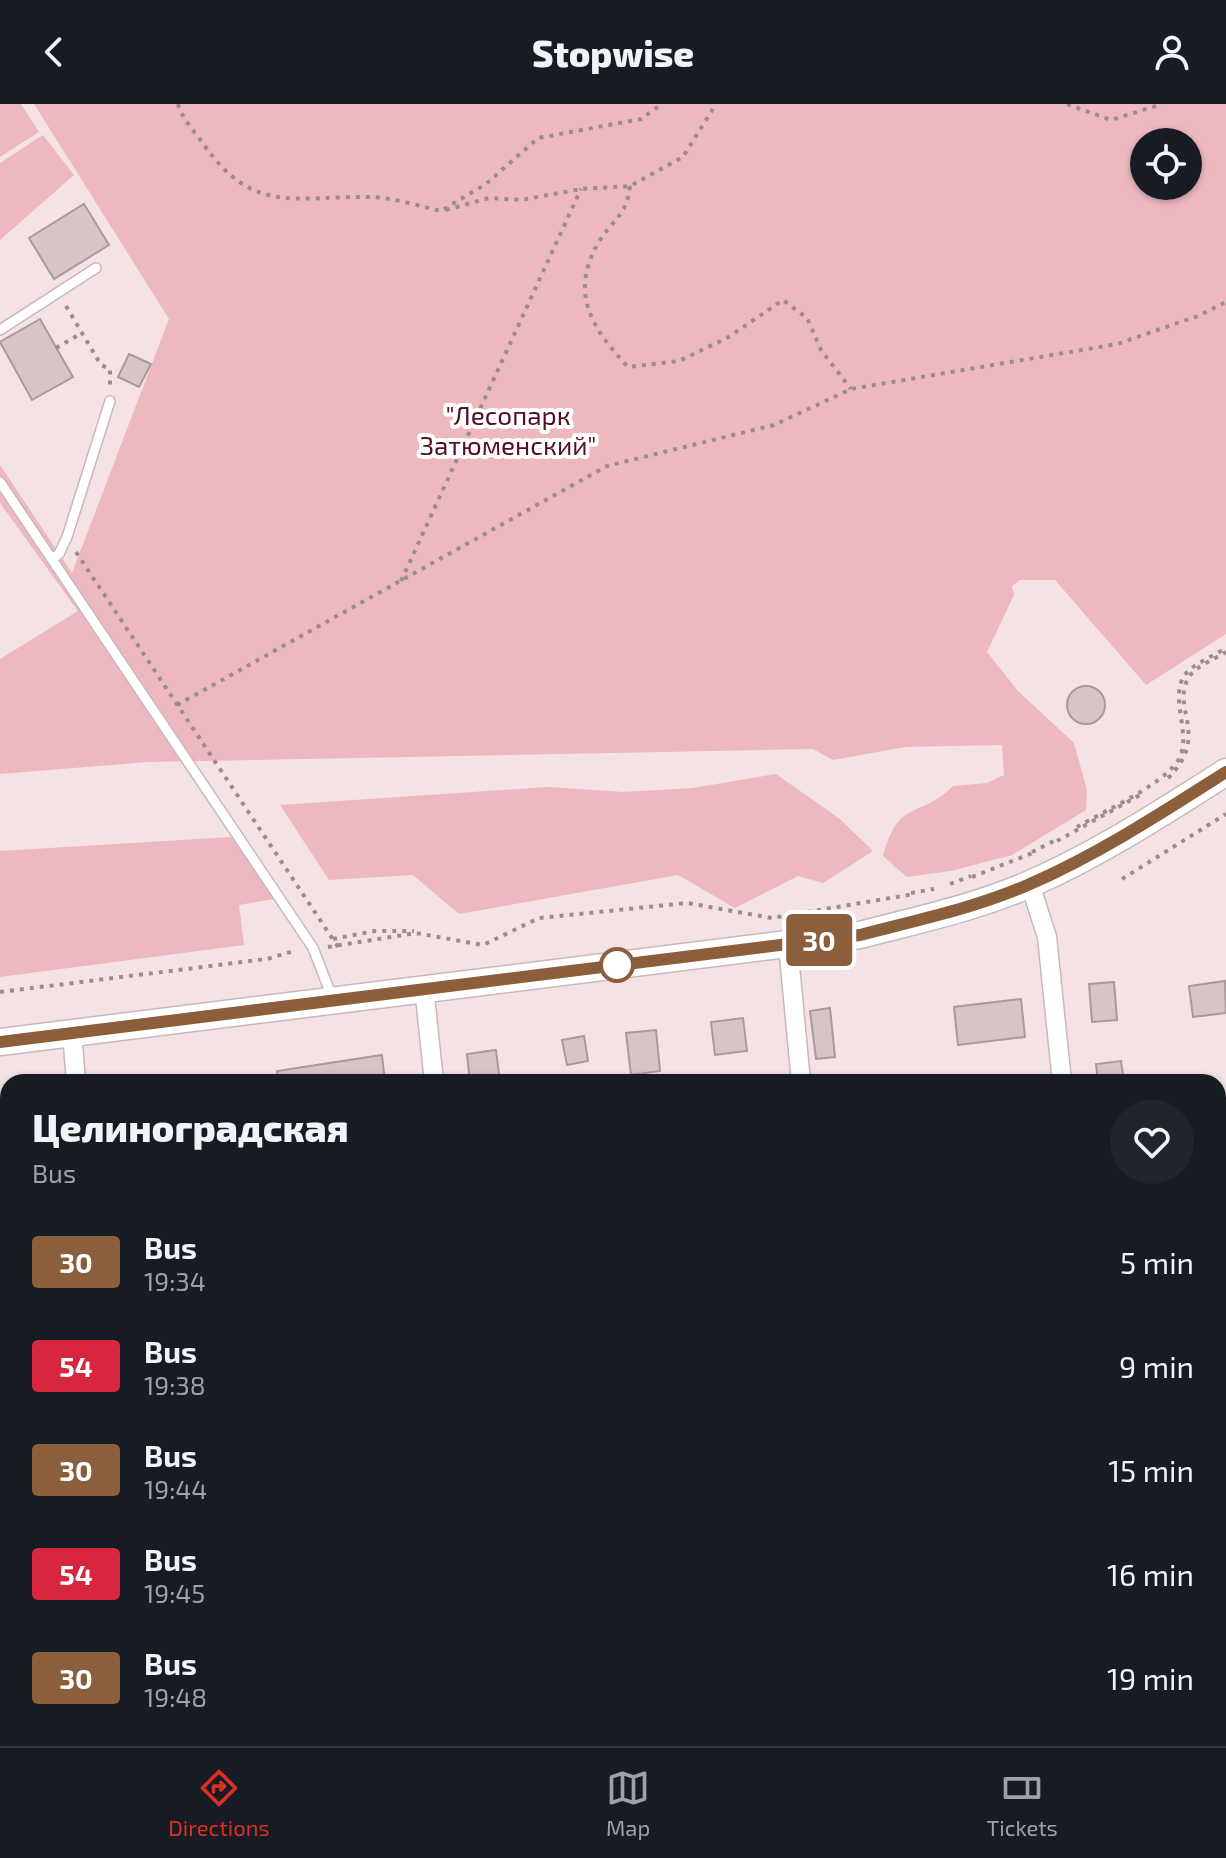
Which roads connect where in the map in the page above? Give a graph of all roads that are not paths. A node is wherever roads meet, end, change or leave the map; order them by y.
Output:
1 (96, 268) dead end
2 (0, 330) edge
3 (110, 401) road end
4 (0, 482) edge
5 (52, 559) junction
6 (1226, 772) edge
7 (1030, 884) junction
8 (788, 945) junction
9 (424, 987) junction
10 (333, 1000) junction
11 (72, 1032) junction
12 (0, 1042) edge
13 (75, 1074) edge
14 (433, 1074) edge
15 (800, 1074) edge
16 (1061, 1074) edge

1 - 2 lane
3 - 5 lane
4 - 5 lane
5 - 10 lane
6 - 7 street
7 - 8 street
7 - 16 street
8 - 9 street
8 - 15 street
9 - 10 street
9 - 14 street
10 - 11 street
11 - 12 street
11 - 13 street

